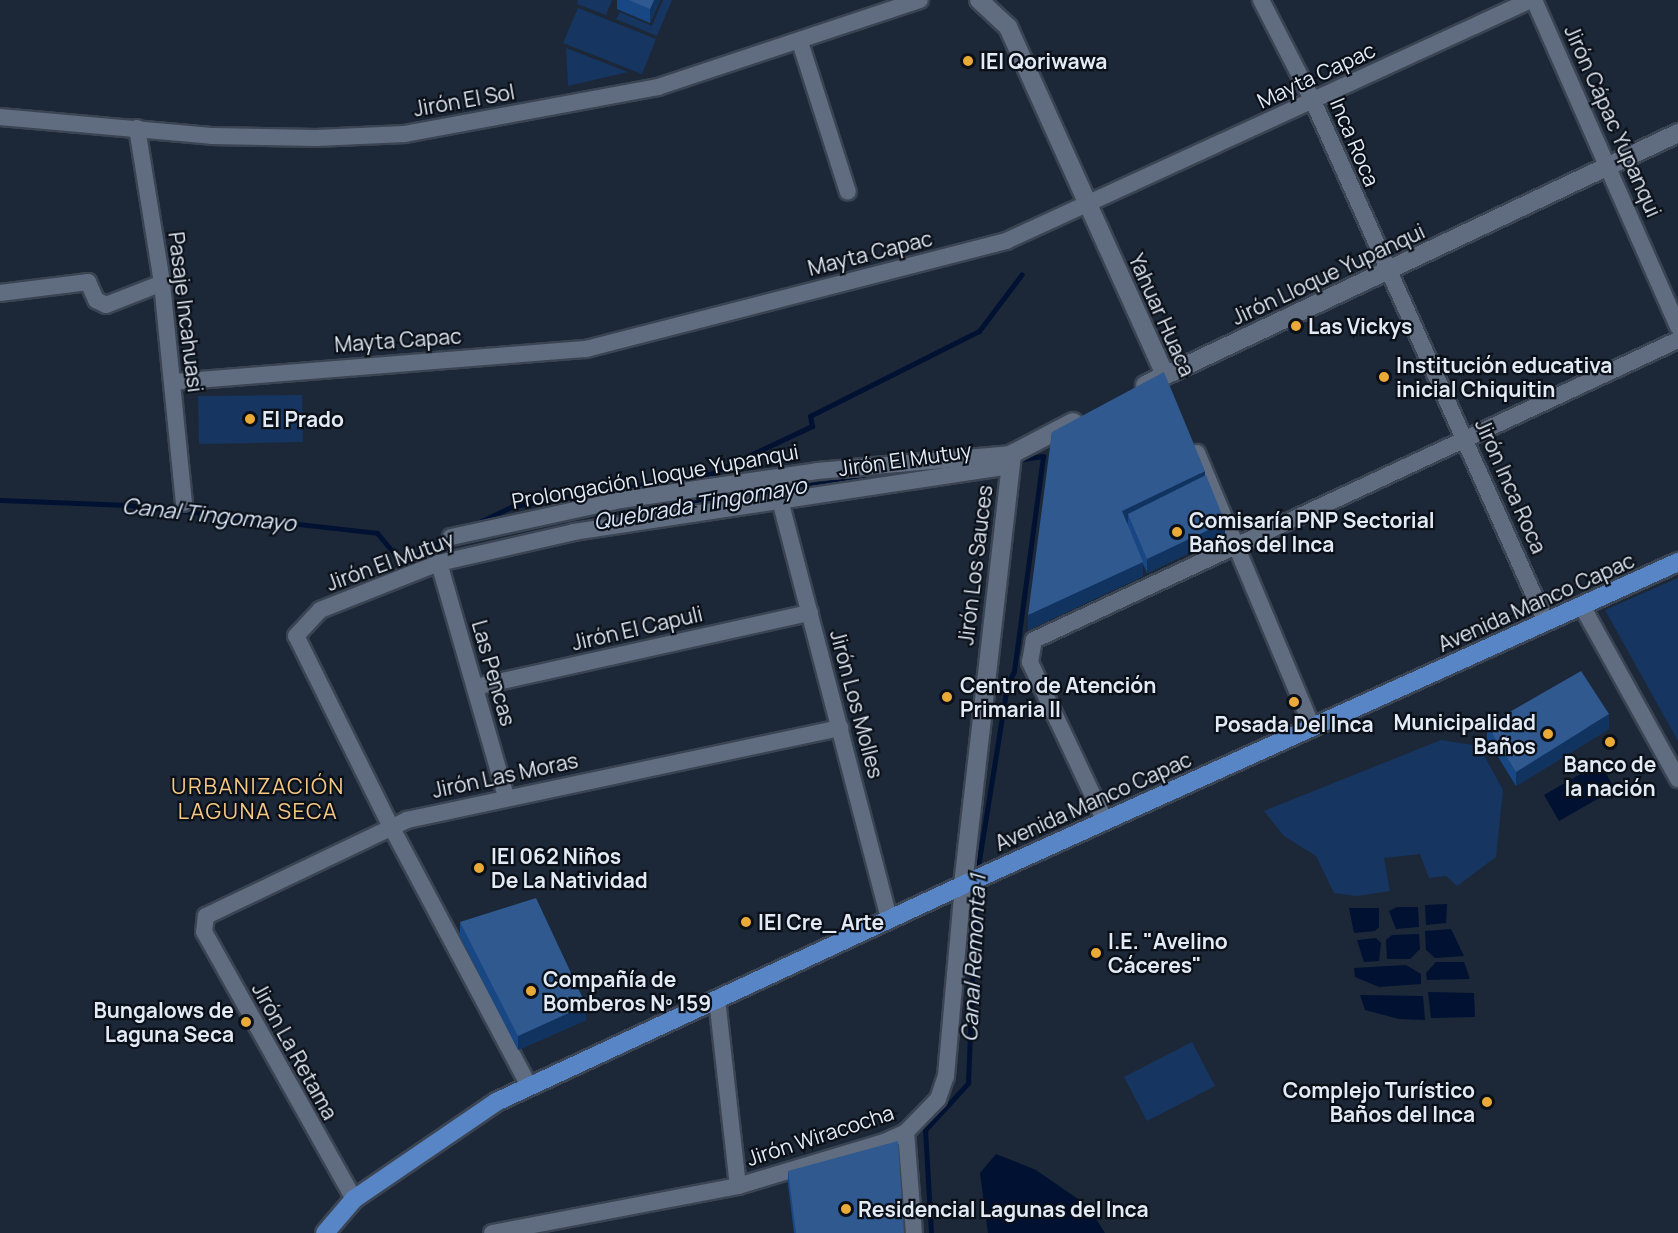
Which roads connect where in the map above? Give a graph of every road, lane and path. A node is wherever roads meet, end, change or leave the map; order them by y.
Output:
1 (920, 0) edge
2 (979, 0) edge
3 (1262, 0) edge
4 (1532, 0) edge
5 (800, 42) junction
6 (1313, 101) junction
7 (0, 117) edge
8 (137, 128) junction
9 (1678, 133) edge
10 (1608, 165) junction
11 (848, 192) dead end
12 (1087, 202) junction
13 (1386, 272) junction
14 (162, 284) junction
15 (0, 293) edge
16 (1678, 327) edge
17 (1678, 340) edge
18 (1165, 375) junction
19 (174, 382) junction
20 (1124, 396) edge
21 (1173, 396) edge
22 (1093, 412) edge
23 (1465, 436) junction
24 (1191, 439) edge
25 (1011, 460) junction
26 (780, 500) junction
27 (184, 503) dead end
28 (451, 537) dead end
29 (1234, 547) junction
30 (1678, 562) edge
31 (439, 563) junction
32 (1582, 606) junction
33 (810, 613) junction
34 (1546, 622) junction
35 (475, 687) junction
36 (1312, 727) junction
37 (840, 728) junction
38 (1678, 779) edge
39 (506, 796) junction
40 (1105, 821) junction
41 (390, 825) junction
42 (972, 880) junction
43 (889, 919) junction
44 (202, 924) joint
45 (717, 999) junction
46 (529, 1086) junction
47 (906, 1132) junction
48 (738, 1186) junction
49 (354, 1199) junction
50 (325, 1233) edge
51 (492, 1233) edge
52 (914, 1233) edge

1 - 5 street, Jirón El Sol
2 - 12 street, Yahuar Huaca
3 - 6 street, Inca Roca
4 - 6 street, Mayta Capac
4 - 10 street, Jirón Cápac Yupanqui
5 - 8 street, Jirón El Sol
5 - 11 street
6 - 12 street, Mayta Capac
6 - 13 street, Inca Roca
7 - 8 street, Jirón El Sol
8 - 14 street, Pasaje Incahuasi
9 - 10 street, Jirón Lloque Yupanqui
10 - 13 street, Jirón Lloque Yupanqui
10 - 16 street, Jirón Cápac Yupanqui
12 - 18 street, Yahuar Huaca
12 - 19 street, Mayta Capac
13 - 18 street, Jirón Lloque Yupanqui
13 - 23 street, Jirón Inca Roca
14 - 15 street
14 - 19 street, Pasaje Incahuasi
17 - 23 street
18 - 20 street, Jirón Lloque Yupanqui
18 - 21 street, Yahuar Huaca
19 - 27 street, Pasaje Incahuasi
22 - 25 street
23 - 29 street
23 - 34 street, Jirón Inca Roca
24 - 29 street
25 - 26 street, Jirón El Mutuy
25 - 28 street, Prolongación Lloque Yupanqui
25 - 42 street, Jirón Los Sauces
26 - 31 street, Jirón El Mutuy
26 - 33 street, Jirón Los Molles
29 - 36 street
29 - 40 street
30 - 32 main road, Avenida Manco Capac
31 - 35 street, Las Pencas
31 - 41 street, Jirón El Mutuy
32 - 34 main road, Avenida Manco Capac
32 - 38 street
33 - 35 street, Jirón El Capuli
33 - 37 street, Jirón Los Molles
34 - 36 main road, Avenida Manco Capac
35 - 39 street, Las Pencas
36 - 40 main road, Avenida Manco Capac
37 - 39 street, Jirón Las Moras
37 - 43 street, Jirón Los Molles
39 - 41 street, Jirón Las Moras
40 - 42 main road, Avenida Manco Capac
41 - 44 street, Jirón Las Moras
41 - 46 street, Jirón El Mutuy
42 - 43 main road, Avenida Manco Capac
42 - 47 street, Jirón Wiracocha
43 - 45 main road, Avenida Manco Capac
44 - 49 street, Jirón La Retama
45 - 46 main road, Avenida Manco Capac
45 - 48 street
46 - 49 main road, Avenida Manco Capac
47 - 48 street, Jirón Wiracocha
47 - 52 street
48 - 51 street, Jirón Wiracocha
49 - 50 main road, Avenida Manco Capac

